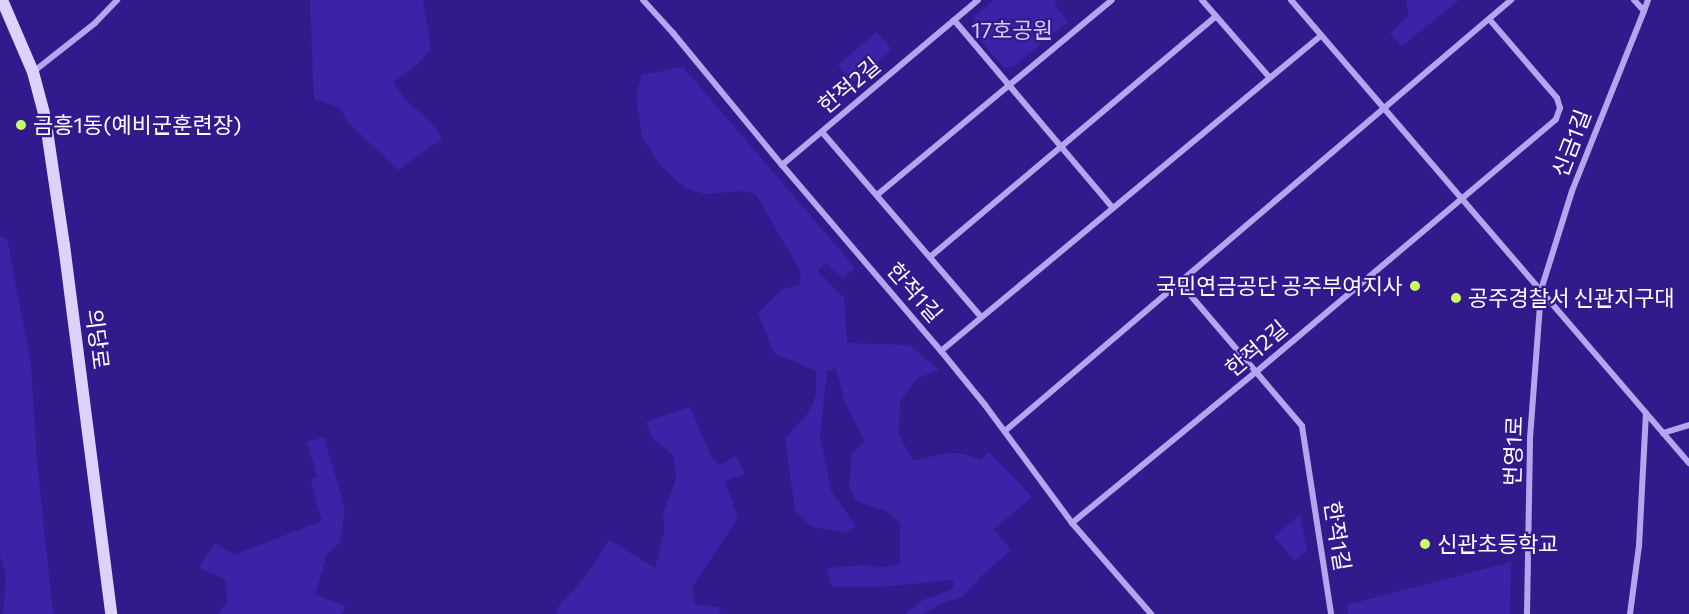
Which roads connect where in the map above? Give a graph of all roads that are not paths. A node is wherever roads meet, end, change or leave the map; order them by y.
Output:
1 (2, 0) edge
2 (117, 0) edge
3 (643, 0) edge
4 (978, 0) edge
5 (1112, 0) edge
6 (1202, 0) edge
7 (1291, 0) edge
8 (1511, 0) edge
9 (1634, 0) edge
10 (1648, 0) edge
11 (1644, 10) junction
12 (1216, 16) junction
13 (1489, 18) junction
14 (954, 20) junction
15 (1321, 35) junction
16 (33, 72) junction
17 (1269, 78) junction
18 (1009, 85) junction
19 (1384, 108) junction
20 (822, 132) junction
21 (1061, 146) junction
22 (783, 165) junction
23 (877, 195) junction
24 (1462, 199) junction
25 (1113, 208) junction
26 (930, 257) junction
27 (1180, 283) junction
28 (1541, 290) junction
29 (981, 317) junction
30 (941, 351) junction
31 (1256, 372) junction
32 (1646, 412) junction
33 (1689, 425) edge
34 (1005, 431) junction
35 (1663, 433) junction
36 (1689, 463) edge
37 (1072, 523) junction
38 (111, 614) edge
39 (1151, 614) edge
40 (1331, 614) edge
41 (1527, 614) edge
42 (1630, 614) edge

1 - 16 main road, 의당로
2 - 16 street
3 - 22 street, 한적1길
4 - 14 street, 한적2길
5 - 18 street
6 - 12 street
7 - 15 street
8 - 13 street
9 - 11 street
10 - 11 street, 신금1길
11 - 28 street, 신금1길
12 - 17 street
12 - 21 street
13 - 19 street
13 - 24 street, 한적2길
14 - 18 street
14 - 20 street, 한적2길
15 - 17 street
15 - 19 street
16 - 38 main road, 의당로
17 - 25 street
18 - 21 street
18 - 23 street
19 - 24 street
19 - 27 street
20 - 22 street, 한적2길
20 - 23 street, 한적2길
21 - 25 street
21 - 26 street
22 - 30 street, 한적1길
23 - 26 street, 한적2길
24 - 28 street
24 - 31 street, 한적2길
25 - 29 street
26 - 29 street, 한적2길
27 - 31 street, 한적1길
27 - 34 street
28 - 32 street
28 - 41 street, 번영1로
29 - 30 street
30 - 34 street, 한적1길
31 - 37 street, 한적2길
31 - 40 street, 한적1길
32 - 35 street
32 - 42 street
33 - 35 street
34 - 37 street, 한적1길
35 - 36 street
37 - 39 street, 한적1길

